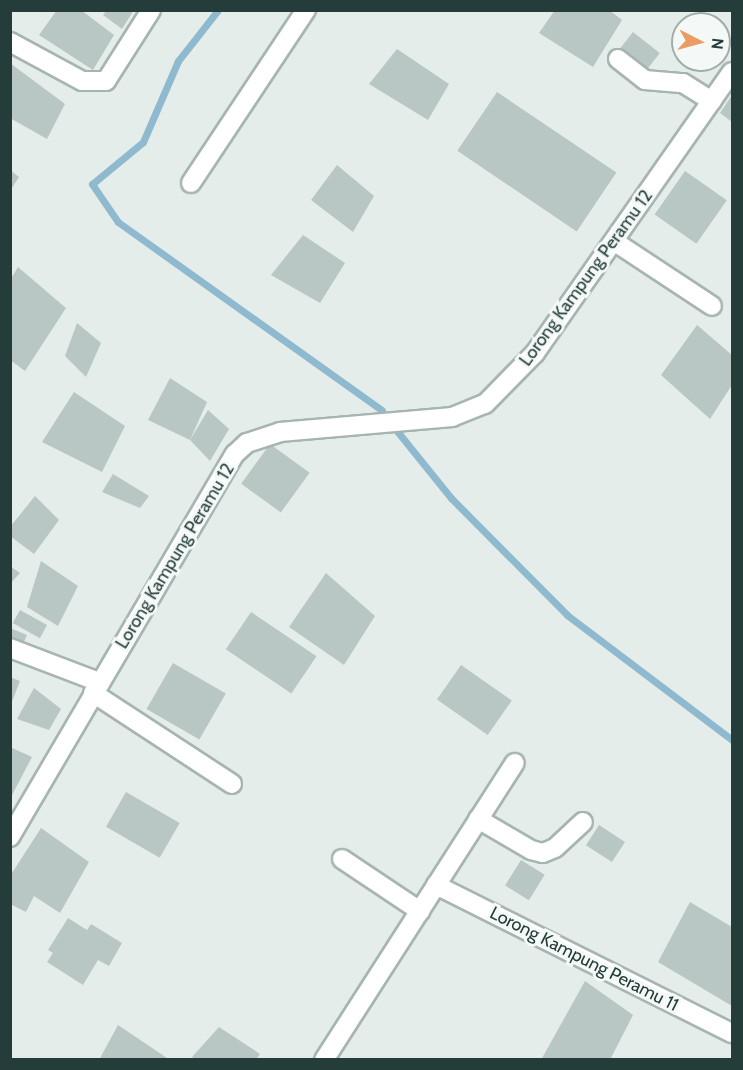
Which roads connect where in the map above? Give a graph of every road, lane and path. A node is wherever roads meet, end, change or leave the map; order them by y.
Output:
1 (151, 10) edge
2 (306, 10) edge
3 (10, 42) edge
4 (618, 59) dead end
5 (732, 72) edge
6 (712, 101) junction
7 (191, 183) dead end
8 (615, 242) junction
9 (712, 306) dead end
10 (10, 648) edge
11 (96, 688) junction
12 (515, 763) dead end
13 (232, 784) dead end
14 (478, 819) junction
15 (583, 822) dead end
16 (10, 837) edge
17 (342, 859) dead end
18 (436, 885) junction
19 (420, 910) junction
20 (732, 1034) edge
21 (324, 1059) edge

1 - 3 street
2 - 7 street
4 - 6 street
5 - 6 street, Lorong Kampung Peramu 12
6 - 8 street, Lorong Kampung Peramu 12
8 - 9 street
8 - 11 street, Lorong Kampung Peramu 12
10 - 11 street
11 - 13 street
11 - 16 street, Lorong Kampung Peramu 12
12 - 14 street
14 - 15 street
14 - 18 street
17 - 19 street
18 - 19 street
18 - 20 street, Lorong Kampung Peramu 11
19 - 21 street

